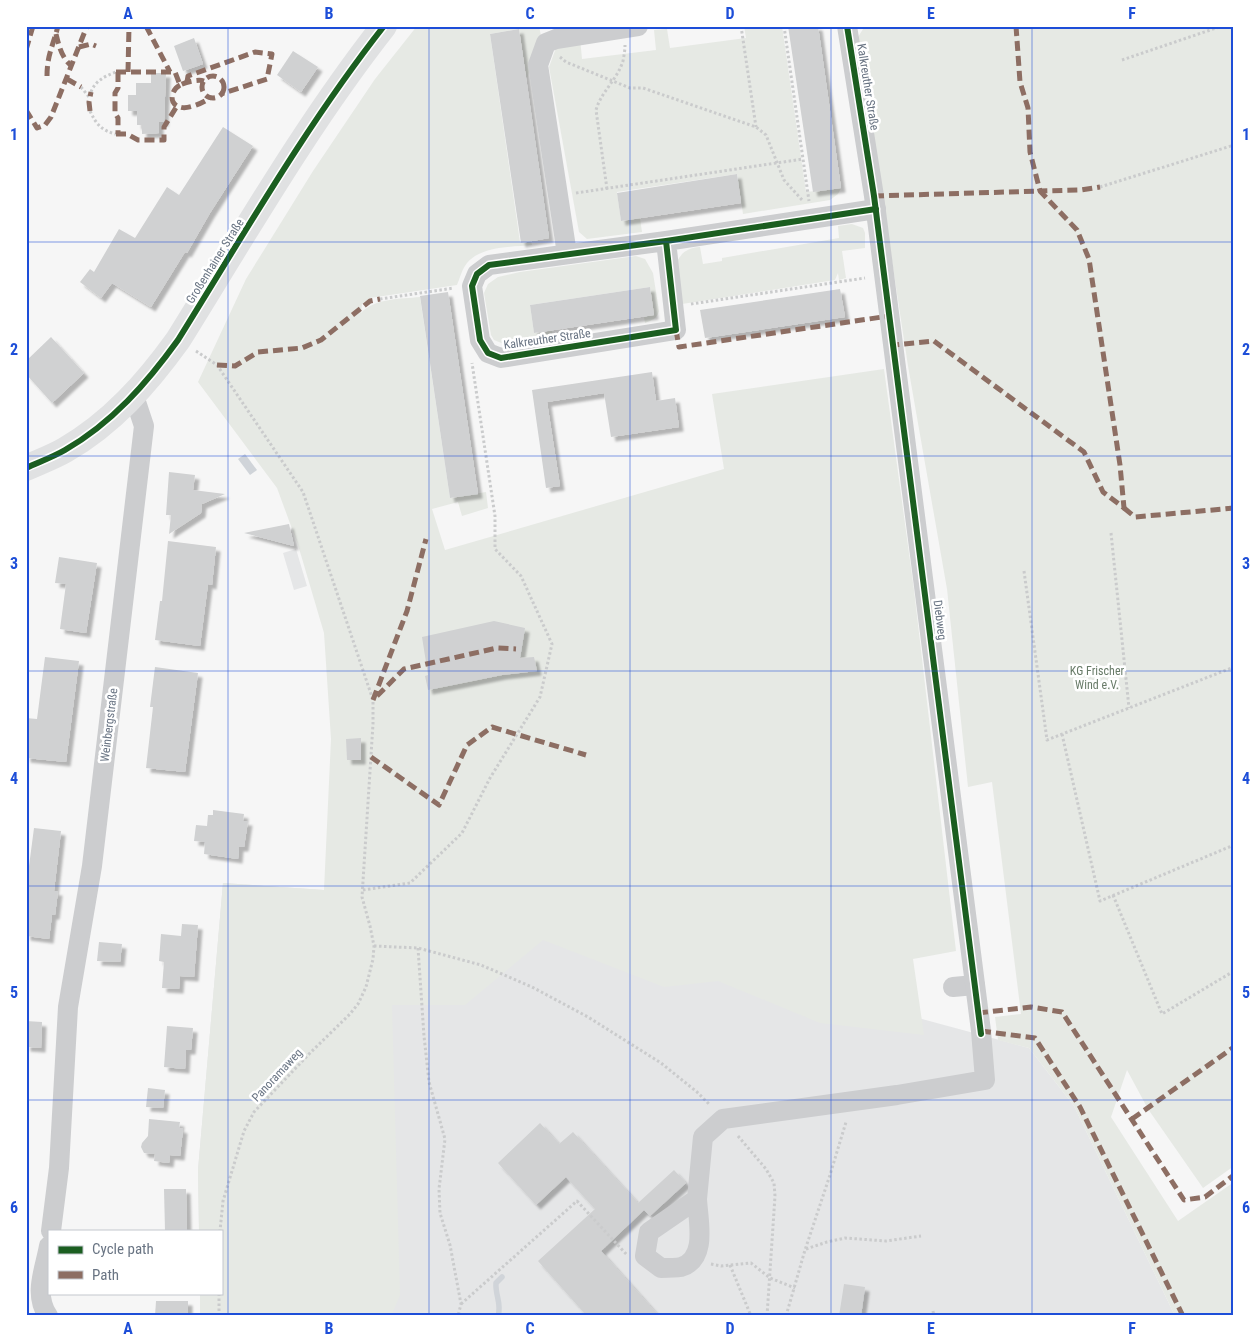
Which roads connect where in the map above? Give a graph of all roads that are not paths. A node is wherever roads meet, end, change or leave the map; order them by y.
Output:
1 (384, 26) edge
2 (847, 26) edge
3 (631, 27) edge
4 (876, 209) junction
5 (666, 241) junction
6 (567, 254) junction
7 (134, 396) junction
8 (26, 468) edge
9 (975, 984) junction
10 (953, 987) dead end
11 (697, 1199) junction
12 (51, 1230) edge
13 (48, 1250) edge
14 (48, 1316) edge

1 - 7 main road, Großenhainer Straße
2 - 4 street, Kalkreuther Straße
3 - 6 street
4 - 5 street
4 - 9 street, Diebweg
5 - 6 street
5 - 6 street, Kalkreuther Straße
7 - 8 main road, Großenhainer Straße
7 - 12 street, Weinbergstraße
9 - 10 street
9 - 11 street, Diebweg
11 - 11 street
13 - 14 street

